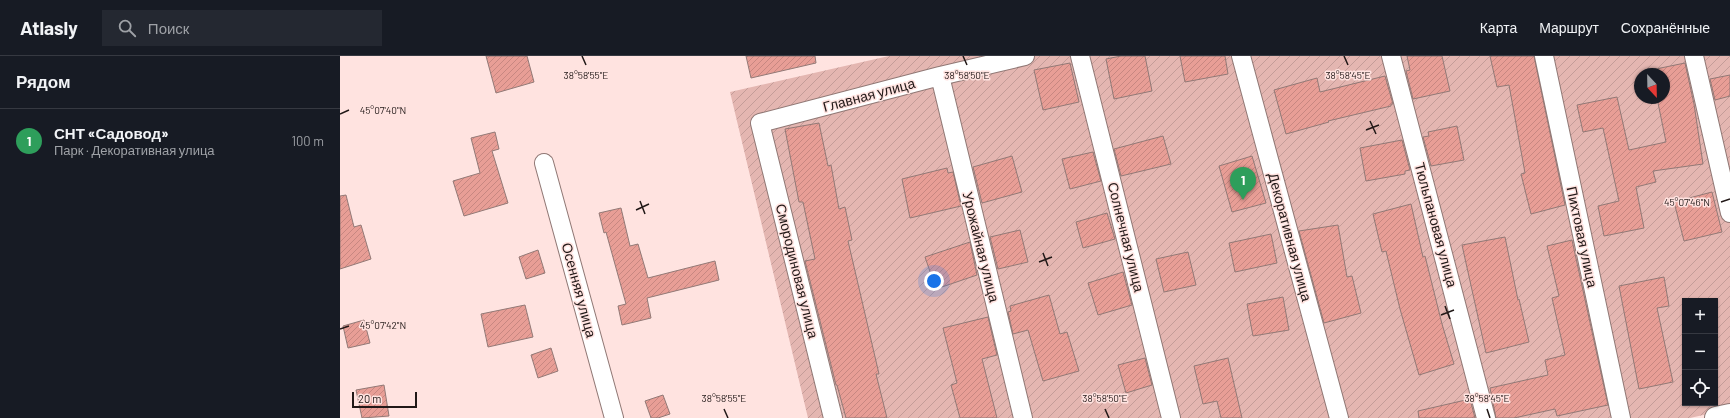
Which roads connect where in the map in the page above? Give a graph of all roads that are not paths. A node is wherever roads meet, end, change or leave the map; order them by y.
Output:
1 (1025, 56) edge
2 (1080, 56) edge
3 (1241, 56) edge
4 (1391, 56) edge
5 (1544, 56) edge
6 (1694, 56) edge
7 (940, 76) junction
8 (760, 123) joint
9 (544, 163) dead end
10 (1730, 213) edge
11 (1730, 415) edge
12 (614, 418) edge
13 (833, 418) edge
14 (1023, 418) edge
15 (1172, 418) edge
16 (1338, 418) edge
17 (1486, 418) edge
18 (1621, 418) edge
19 (1716, 418) edge

1 - 7 street, Главная улица
2 - 15 street, Солнечная улица
3 - 16 street, Декоративная улица
4 - 17 street, Тюльпановая улица
5 - 18 street, Пихтовая улица
6 - 10 street
7 - 8 street, Главная улица
7 - 14 street, Урожайная улица
8 - 13 street, Смородиновая улица
9 - 12 street, Осенняя улица
11 - 19 street

